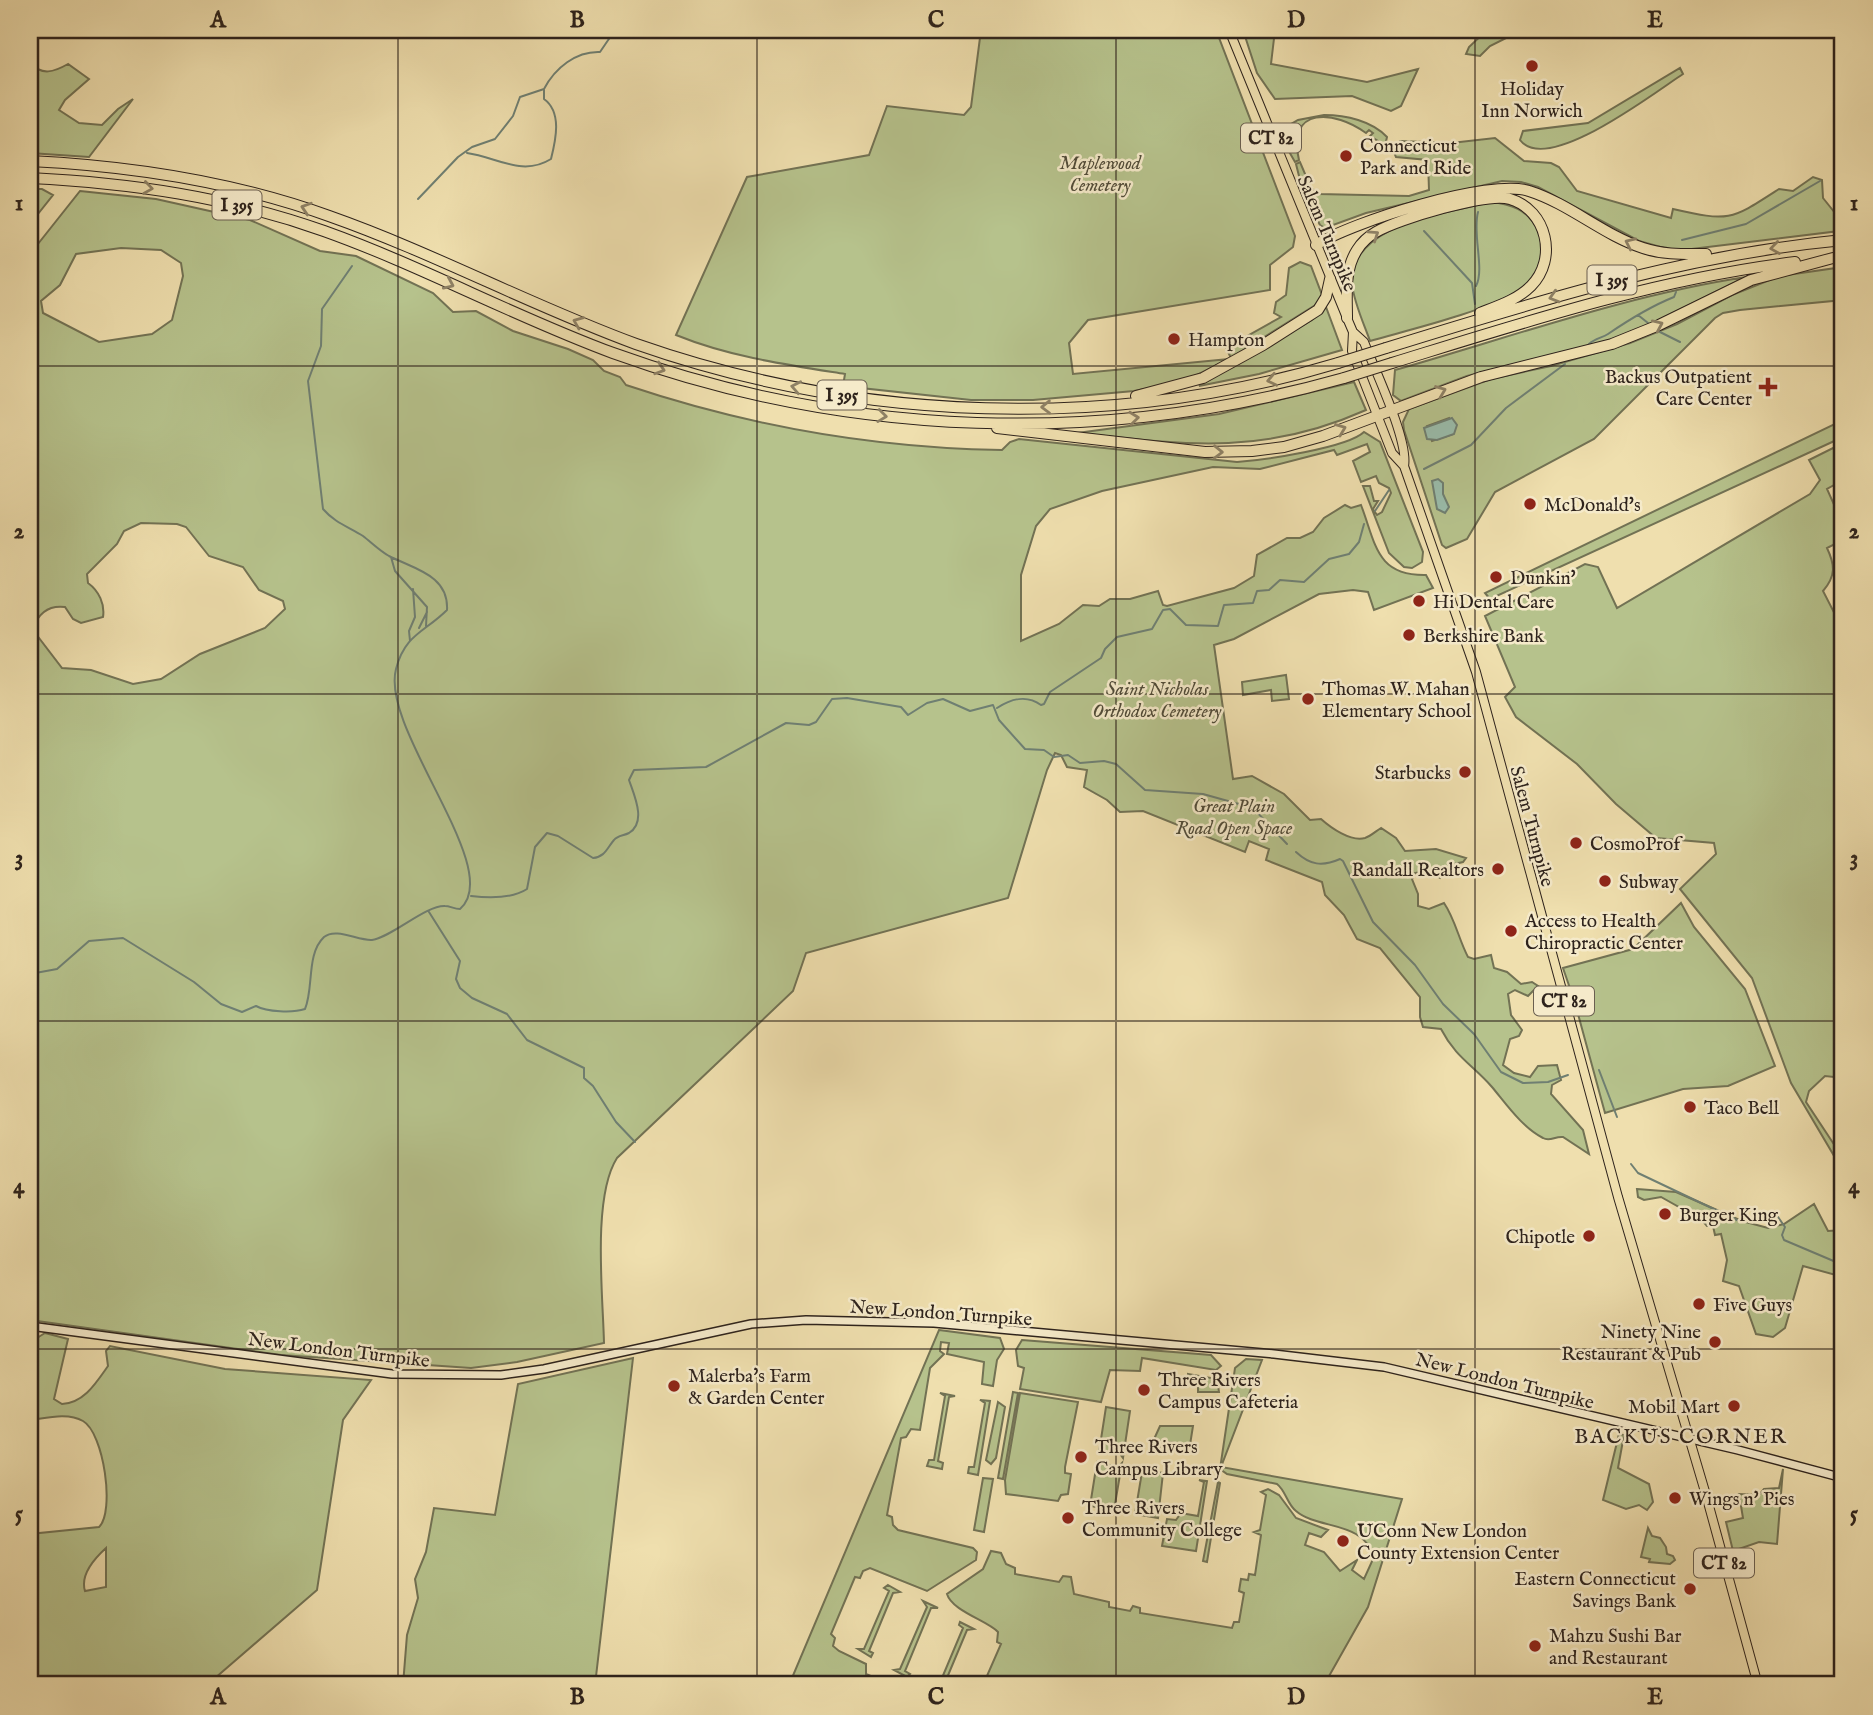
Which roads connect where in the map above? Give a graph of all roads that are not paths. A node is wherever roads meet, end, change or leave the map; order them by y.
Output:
1 (1229, 30) edge
2 (30, 161) edge
3 (30, 178) edge
4 (1843, 240) edge
5 (1316, 245) junction
6 (1720, 257) junction
7 (1838, 257) edge
8 (1330, 279) junction
9 (1347, 318) junction
10 (1444, 330) junction
11 (1353, 332) junction
12 (1116, 403) junction
13 (1390, 410) junction
14 (1377, 415) junction
15 (980, 424) junction
16 (1404, 466) junction
17 (30, 1326) edge
18 (1690, 1440) junction
19 (1843, 1478) edge
20 (1758, 1685) edge

1 - 5 main road, Salem Turnpike / CT 82
12 -> 2 highway, I 395
3 -> 15 highway, I 395
4 -> 6 highway, I 395
6 -> 5 highway
5 - 8 main road, Salem Turnpike / CT 82
6 -> 10 highway, I 395
13 -> 7 highway
15 -> 7 highway, I 395, bridge
8 - 9 main road, Salem Turnpike / CT 82
8 - 12 highway
9 -> 10 highway
9 - 11 main road, Salem Turnpike / CT 82
10 -> 12 highway, I 395, bridge
11 - 13 main road, Salem Turnpike / CT 82
11 - 14 main road, Salem Turnpike / CT 82
13 - 14 highway
13 - 16 main road, Salem Turnpike / CT 82
15 -> 14 highway
14 - 16 main road, Salem Turnpike / CT 82
16 - 18 main road, Salem Turnpike / CT 82
17 - 18 main road, New London Turnpike
18 - 19 main road, New London Turnpike
18 - 20 main road, CT 82

